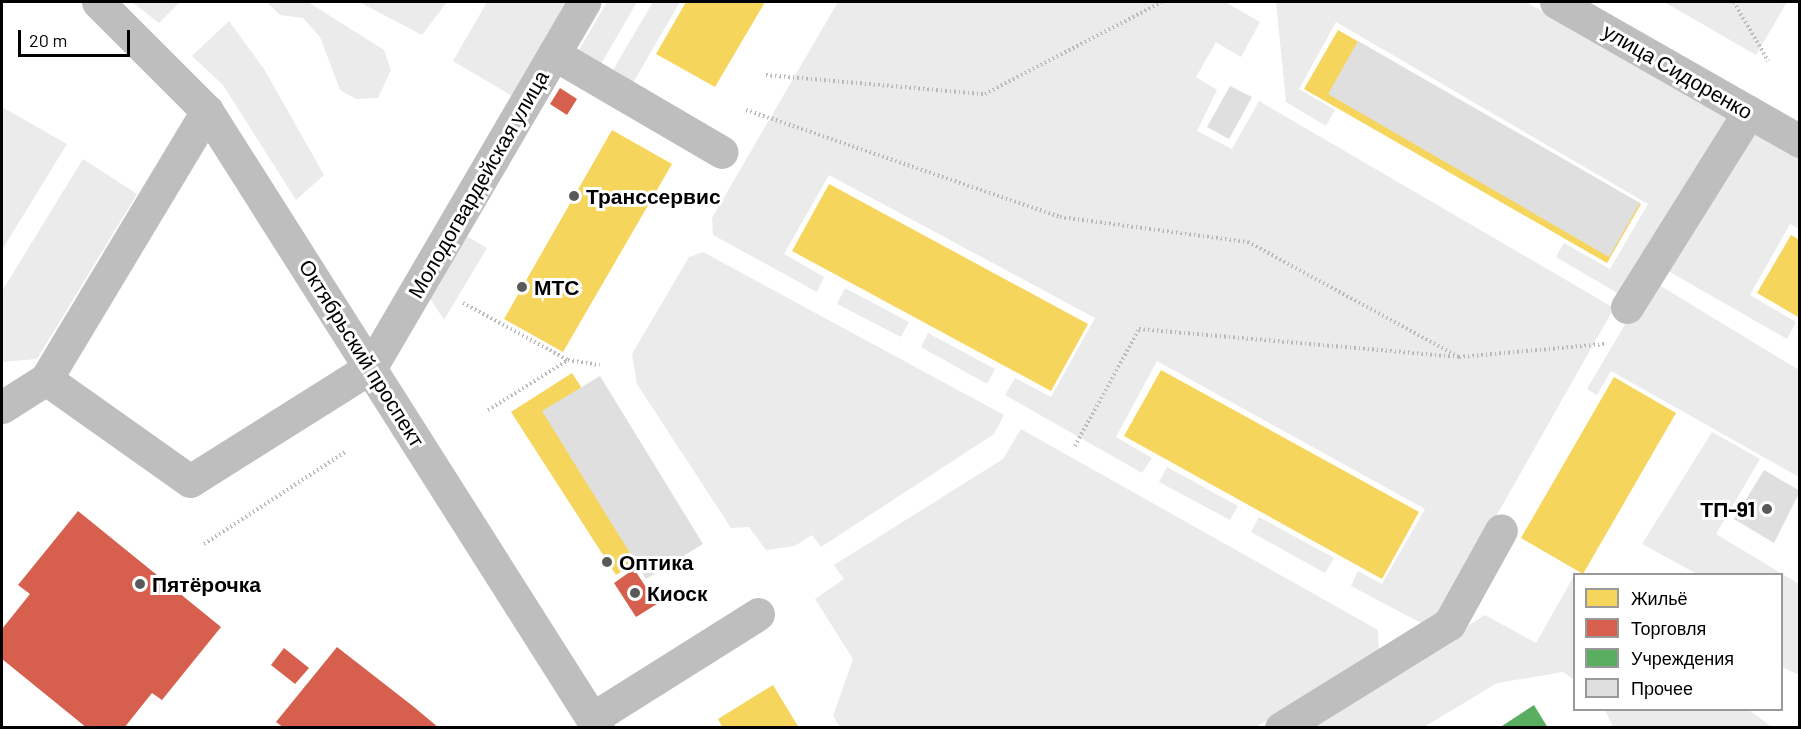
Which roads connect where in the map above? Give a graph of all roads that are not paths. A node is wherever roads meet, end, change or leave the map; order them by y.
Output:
1 (99, 2) edge
2 (584, 2) edge
3 (1556, 2) edge
4 (554, 54) junction
5 (207, 111) junction
6 (1749, 112) junction
7 (1800, 141) edge
8 (722, 152) dead end
9 (1627, 307) dead end
10 (371, 367) junction
11 (46, 379) junction
12 (2, 407) edge
13 (1501, 530) dead end
14 (758, 614) dead end
15 (596, 723) edge
16 (1281, 728) edge

1 - 5 street, Октябрьский проспект
2 - 4 street, Молодогвардейская улица
3 - 6 street, улица Сидоренко
4 - 8 street
4 - 10 street, Молодогвардейская улица
5 - 10 street, Октябрьский проспект
5 - 11 street
6 - 7 street, улица Сидоренко
6 - 9 street
10 - 11 street
10 - 15 street, Октябрьский проспект
11 - 12 street
13 - 16 street
14 - 15 street

